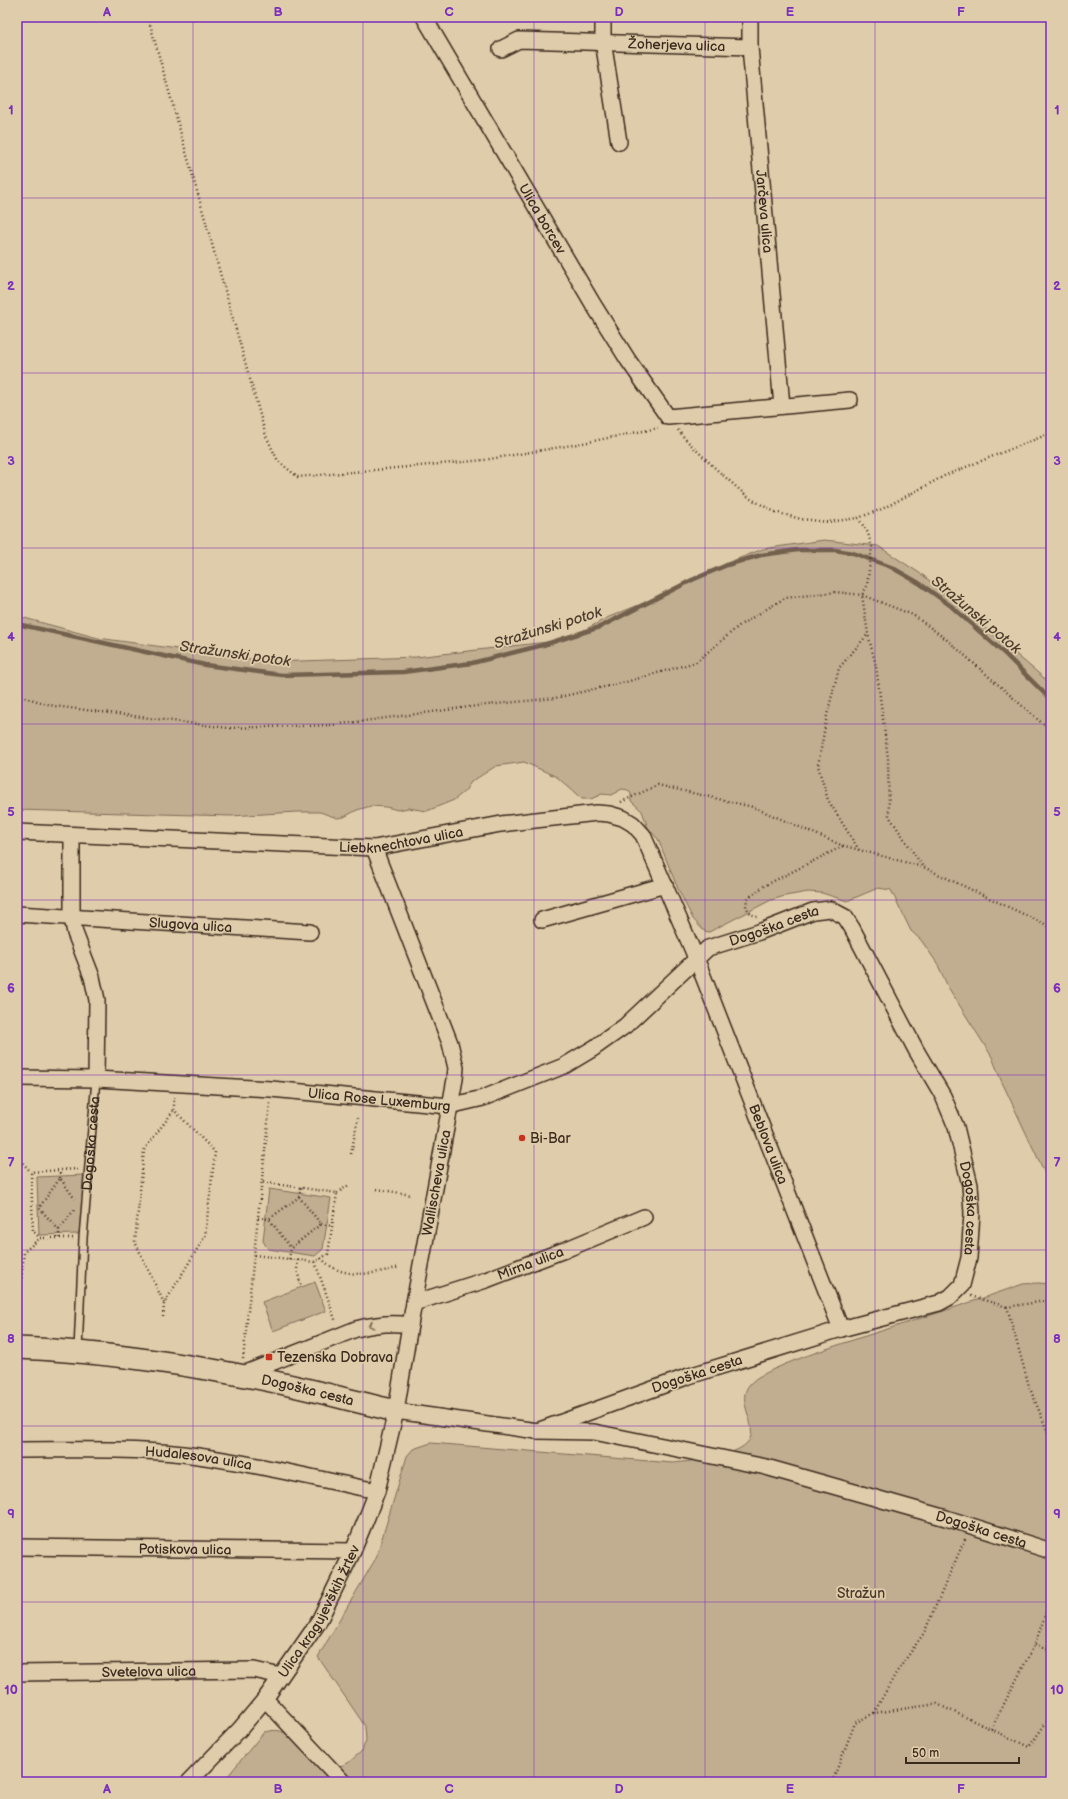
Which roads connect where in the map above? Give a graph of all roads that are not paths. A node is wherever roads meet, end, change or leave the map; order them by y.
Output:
1 (424, 17) edge
2 (603, 17) edge
3 (750, 17) edge
4 (603, 42) junction
5 (750, 47) junction
6 (501, 49) dead end
7 (619, 142) dead end
8 (850, 400) dead end
9 (782, 406) junction
10 (17, 832) edge
11 (72, 836) junction
12 (374, 848) junction
13 (665, 885) junction
14 (17, 914) edge
15 (72, 918) junction
16 (542, 920) dead end
17 (310, 932) dead end
18 (696, 958) junction
19 (17, 1078) edge
20 (96, 1078) junction
21 (449, 1106) junction
22 (644, 1216) dead end
23 (414, 1303) junction
24 (410, 1325) junction
25 (841, 1329) junction
26 (17, 1348) edge
27 (77, 1352) junction
28 (241, 1375) junction
29 (396, 1411) junction
30 (538, 1431) junction
31 (17, 1450) edge
32 (377, 1491) junction
33 (17, 1547) edge
34 (353, 1551) junction
35 (1051, 1551) edge
36 (17, 1673) edge
37 (281, 1676) junction
38 (265, 1699) junction
39 (189, 1782) edge
40 (343, 1782) edge

1 - 9 street, Ulica borcev
2 - 4 street
3 - 5 street, Jarčeva ulica
4 - 5 street, Žoherjeva ulica
4 - 6 street, Žoherjeva ulica
4 - 7 street
5 - 9 street, Jarčeva ulica
8 - 9 street
10 - 11 street, Liebknechtova ulica
11 - 12 street, Liebknechtova ulica
11 - 15 street
12 - 13 street, Liebknechtova ulica
12 - 21 street, Wallischeva ulica
13 - 16 street
13 - 18 street, Liebknechtova ulica
14 - 15 street, Slugova ulica
15 - 17 street, Slugova ulica
15 - 20 street
18 - 21 street, Ulica Rose Luxemburg
18 - 25 street, Beblova ulica
18 - 25 street, Dogoška cesta
19 - 20 street, Ulica Rose Luxemburg
20 - 21 street, Ulica Rose Luxemburg
20 - 27 lane, Dogoška cesta
21 - 23 street, Wallischeva ulica
22 - 23 street, Mirna ulica
23 - 24 street, Wallischeva ulica
24 -> 28 street
24 - 29 street, Wallischeva ulica
25 - 30 street, Dogoška cesta
26 - 27 street, Dogoška cesta
27 - 28 street, Dogoška cesta
28 - 29 street, Dogoška cesta
29 - 30 street, Dogoška cesta
29 - 32 street, Ulica kragujevških žrtev
30 - 35 street, Dogoška cesta
31 - 32 street, Hudalesova ulica
32 - 34 street, Ulica kragujevških žrtev
33 - 34 street, Potiskova ulica
34 - 37 street, Ulica kragujevških žrtev
36 - 37 street, Svetelova ulica
37 - 38 street, Ulica kragujevških žrtev
38 - 39 street, Ulica kragujevških žrtev
38 - 40 street

